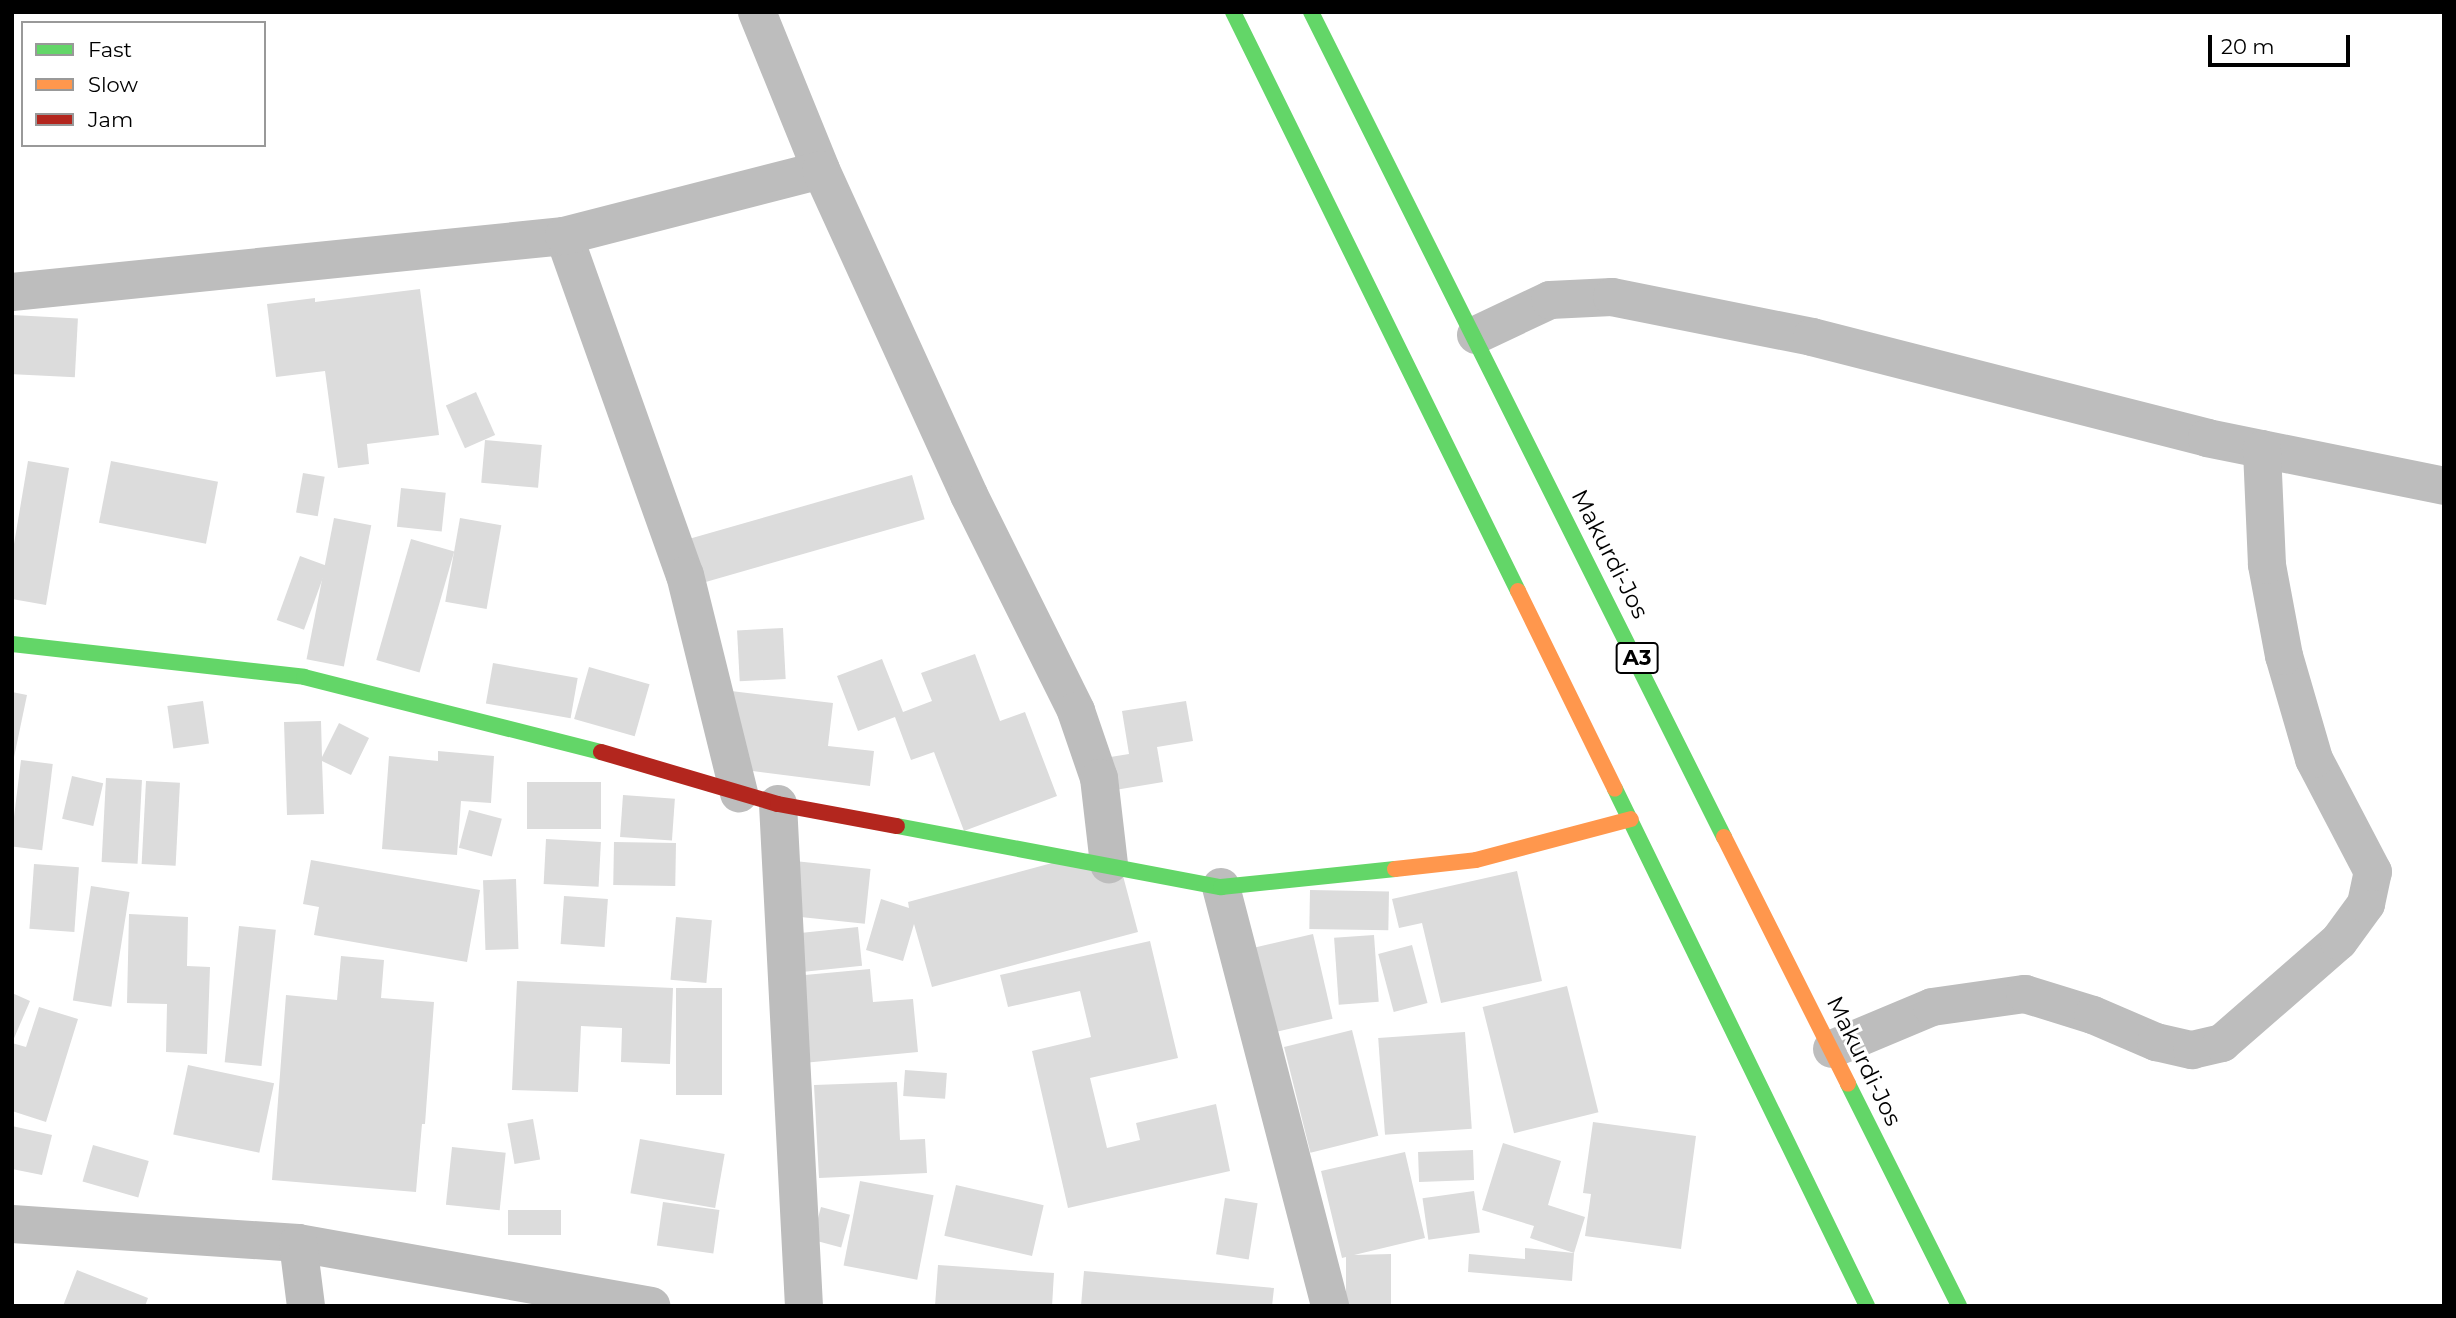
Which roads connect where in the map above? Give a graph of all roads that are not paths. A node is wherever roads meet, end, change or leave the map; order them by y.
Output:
1 (757, 12) edge
2 (1233, 12) edge
3 (1311, 12) edge
4 (821, 170) junction
5 (564, 236) junction
6 (12, 292) edge
7 (1476, 335) junction
8 (2262, 449) junction
9 (2444, 486) edge
10 (12, 644) edge
11 (739, 793) junction
12 (778, 804) junction
13 (1631, 819) junction
14 (1109, 864) junction
15 (1221, 887) junction
16 (1832, 1049) junction
17 (12, 1224) edge
18 (298, 1243) junction
19 (306, 1306) edge
20 (651, 1306) edge
21 (804, 1306) edge
22 (1330, 1306) edge
23 (1867, 1306) edge
24 (1959, 1306) edge

1 - 4 street
2 - 13 main road
3 - 7 main road, Makurdi-Jos / A3
4 - 5 street
4 - 14 street
5 - 6 street
5 - 11 street
7 - 8 street
7 - 16 main road, Makurdi-Jos / A3
8 - 9 street
8 - 16 street
10 - 11 main road
11 - 12 main road
12 - 14 main road
12 - 21 street
13 - 15 main road
13 - 23 main road
14 - 15 main road
15 - 22 street
16 - 24 main road, Makurdi-Jos / A3
17 - 18 street
18 - 19 street
18 - 20 street

